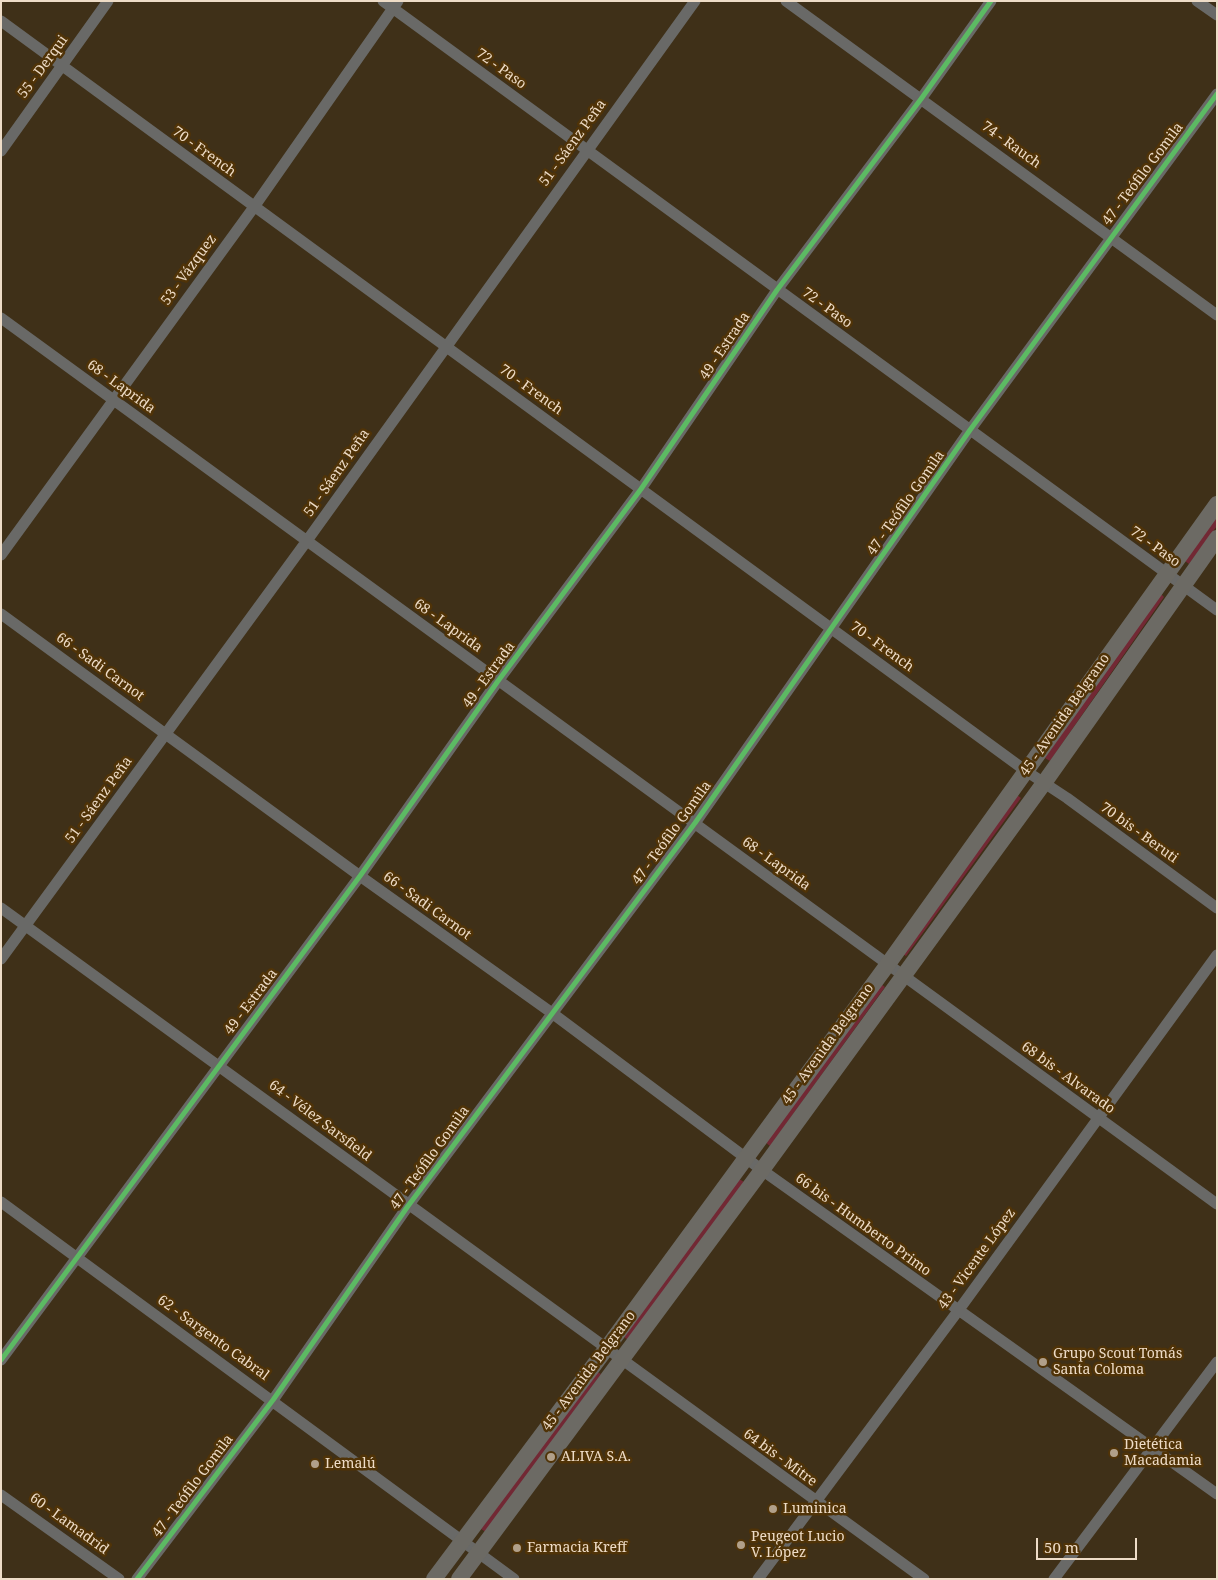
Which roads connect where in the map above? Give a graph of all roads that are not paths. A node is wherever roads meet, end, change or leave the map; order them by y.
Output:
1 (108, 1) edge
2 (383, 1) edge
3 (695, 1) edge
4 (786, 1) edge
5 (991, 1) edge
6 (1197, 1) edge
7 (396, 5) edge
8 (1217, 15) edge
9 (1, 21) edge
10 (62, 67) junction
11 (1217, 94) edge
12 (921, 99) junction
13 (586, 150) junction
14 (1, 151) edge
15 (254, 207) junction
16 (1111, 237) junction
17 (777, 290) junction
18 (1217, 315) edge
19 (1, 318) edge
20 (445, 346) junction
21 (114, 399) junction
22 (970, 430) junction
23 (641, 489) junction
24 (1217, 504) edge
25 (1217, 538) edge
26 (306, 542) junction
27 (1, 555) edge
28 (1166, 573) junction
29 (1182, 585) junction
30 (1217, 610) edge
31 (1, 614) edge
32 (832, 629) junction
33 (498, 681) junction
34 (166, 733) junction
35 (1026, 771) junction
36 (1044, 783) junction
37 (695, 823) junction
38 (360, 876) junction
39 (1, 908) edge
40 (1217, 908) edge
41 (25, 926) junction
42 (1217, 955) edge
43 (1, 959) edge
44 (888, 964) junction
45 (902, 976) junction
46 (552, 1013) junction
47 (218, 1064) junction
48 (1098, 1117) junction
49 (745, 1157) junction
50 (762, 1170) junction
51 (1, 1202) edge
52 (1217, 1204) edge
53 (408, 1206) junction
54 (78, 1257) junction
55 (958, 1311) junction
56 (606, 1349) junction
57 (1, 1360) edge
58 (620, 1360) junction
59 (1217, 1362) edge
60 (272, 1400) junction
61 (1154, 1448) junction
62 (1217, 1494) edge
63 (1, 1495) edge
64 (815, 1501) junction
65 (462, 1541) junction
66 (478, 1553) junction
67 (119, 1579) edge
68 (137, 1579) edge
69 (434, 1579) edge
70 (459, 1579) edge
71 (514, 1579) edge
72 (758, 1579) edge
73 (924, 1579) edge
74 (1054, 1579) edge

1 - 10 street, 55 - Derqui
2 - 7 street, 72 - Paso
3 - 13 street, 51 - Sáenz Peña
4 - 12 street, 74 - Rauch
5 - 12 street, 49 - Estrada
6 - 8 street
7 - 13 street, 72 - Paso
7 - 15 street, 53 - Vázquez
9 - 10 street, 70 - French
10 - 14 street, 55 - Derqui
10 - 15 street, 70 - French
11 - 16 street, 47 - Teófilo Gomila
12 - 16 street, 74 - Rauch
12 - 17 street, 49 - Estrada
13 - 17 street, 72 - Paso
13 - 20 street, 51 - Sáenz Peña
15 - 20 street, 70 - French
15 - 21 street, 53 - Vázquez
16 - 18 street, 74 - Rauch
16 - 22 street, 47 - Teófilo Gomila
17 - 22 street, 72 - Paso
17 - 23 street, 49 - Estrada
19 - 21 street, 68 - Laprida
20 - 23 street, 70 - French
20 - 26 street, 51 - Sáenz Peña
21 - 26 street, 68 - Laprida
21 - 27 street, 53 - Vázquez
22 - 28 street, 72 - Paso
22 - 32 street, 47 - Teófilo Gomila
23 - 32 street, 70 - French
23 - 33 street, 49 - Estrada
24 - 28 main road, 45 - Avenida Belgrano
25 - 29 main road, 45 - Avenida Belgrano
26 - 33 street, 68 - Laprida
26 - 34 street, 51 - Sáenz Peña
28 - 29 street, 72 - Paso
28 - 35 main road, 45 - Avenida Belgrano
29 - 30 street, 72 - Paso
29 - 36 main road, 45 - Avenida Belgrano
31 - 34 street, 66 - Sadi Carnot
32 - 35 street, 70 - French
32 - 37 street, 47 - Teófilo Gomila
33 - 37 street, 68 - Laprida
33 - 38 street, 49 - Estrada
34 - 38 street, 66 - Sadi Carnot
34 - 41 street, 51 - Sáenz Peña
35 - 36 street, 70 - French
35 - 44 main road, 45 - Avenida Belgrano
36 - 40 street, 70 bis - Beruti
36 - 45 main road, 45 - Avenida Belgrano
37 - 44 street, 68 - Laprida
37 - 46 street, 47 - Teófilo Gomila
38 - 46 street, 66 - Sadi Carnot
38 - 47 street, 49 - Estrada
39 - 41 street, 64 - Vélez Sarsfield
41 - 43 street, 51 - Sáenz Peña
41 - 47 street, 64 - Vélez Sarsfield
42 - 48 street, 43 - Vicente López
44 - 45 street, 68 - Laprida
44 - 49 main road, 45 - Avenida Belgrano
45 - 48 street, 68 bis - Alvarado
45 - 50 main road, 45 - Avenida Belgrano
46 - 49 street, 66 - Sadi Carnot
46 - 53 street, 47 - Teófilo Gomila
47 - 53 street, 64 - Vélez Sarsfield
47 - 54 street, 49 - Estrada
48 - 52 street, 68 bis - Alvarado
48 - 55 street, 43 - Vicente López
49 - 50 street, 66 - Sadi Carnot
49 - 56 main road, 45 - Avenida Belgrano
50 - 55 street, 66 bis - Humberto Primo
50 - 58 main road, 45 - Avenida Belgrano
51 - 54 street, 62 - Sargento Cabral
53 - 56 street, 64 - Vélez Sarsfield
53 - 60 street, 47 - Teófilo Gomila
54 - 57 street, 49 - Estrada
54 - 60 street, 62 - Sargento Cabral
55 - 61 street, 66 bis - Humberto Primo
55 - 64 street, 43 - Vicente López
56 - 58 street, 64 - Vélez Sarsfield
56 - 65 main road, 45 - Avenida Belgrano
58 - 64 street, 64 bis - Mitre
58 - 66 main road, 45 - Avenida Belgrano
59 - 61 street
60 - 65 street, 62 - Sargento Cabral
60 - 68 street, 47 - Teófilo Gomila
61 - 62 street, 66 bis - Humberto Primo
61 - 74 street
63 - 67 street, 60 - Lamadrid
64 - 72 street, 43 - Vicente López
64 - 73 street, 64 bis - Mitre
65 - 66 street, 62 - Sargento Cabral
65 - 69 main road, 45 - Avenida Belgrano
66 - 70 main road, 45 - Avenida Belgrano
66 - 71 street, 62 - Sargento Cabral

